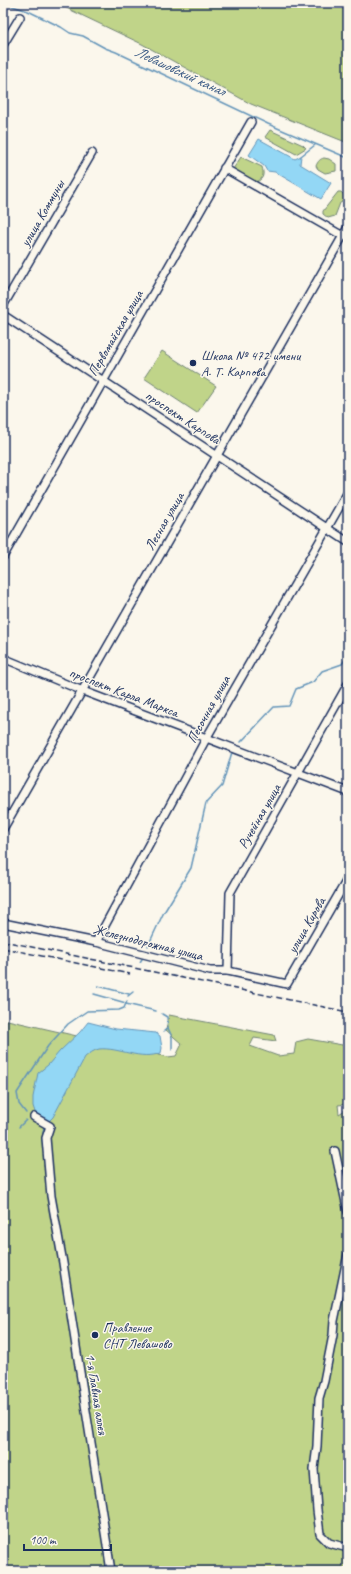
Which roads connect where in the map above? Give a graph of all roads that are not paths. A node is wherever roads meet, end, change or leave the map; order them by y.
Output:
1 (20, 17) dead end
2 (3, 45) edge
3 (250, 122) dead end
4 (92, 153) dead end
5 (224, 168) junction
6 (348, 227) edge
7 (343, 236) junction
8 (3, 306) edge
9 (3, 315) edge
10 (103, 381) junction
11 (217, 455) junction
12 (348, 492) edge
13 (326, 528) junction
14 (348, 542) edge
15 (3, 557) edge
16 (3, 658) edge
17 (348, 684) edge
18 (83, 691) junction
19 (207, 737) junction
20 (298, 774) junction
21 (348, 792) edge
22 (3, 829) edge
23 (348, 878) edge
24 (3, 923) edge
25 (96, 942) junction
26 (228, 971) junction
27 (287, 984) joint
28 (34, 1117) dead end
29 (335, 1150) dead end
30 (348, 1212) edge
31 (348, 1254) edge
32 (348, 1548) edge
33 (111, 1571) edge

1 - 2 street
3 - 5 street, Первомайская улица
4 - 8 street, улица Коммуны
5 - 7 street
5 - 10 street, Первомайская улица
6 - 7 street, Лесная улица
7 - 11 street, Лесная улица
9 - 10 street, проспект Карпова
10 - 11 street, проспект Карпова
10 - 15 street, Первомайская улица
11 - 13 street, проспект Карпова
11 - 18 street, Лесная улица
12 - 13 street, Песочная улица
13 - 14 street, проспект Карпова
13 - 19 street, Песочная улица
16 - 18 street, проспект Карла Маркса
17 - 20 street, Ручейная улица
18 - 19 street, проспект Карла Маркса
18 - 22 street, Лесная улица
19 - 20 street, проспект Карла Маркса
19 - 25 street, Песочная улица
20 - 21 street, проспект Карла Маркса
20 - 26 street, Ручейная улица
23 - 27 street, улица Кирова
24 - 25 street, Железнодорожная улица
25 - 26 street, Железнодорожная улица
26 - 27 street, Железнодорожная улица
28 - 33 street, 1-я Главная аллея
29 - 30 street
31 - 32 street

